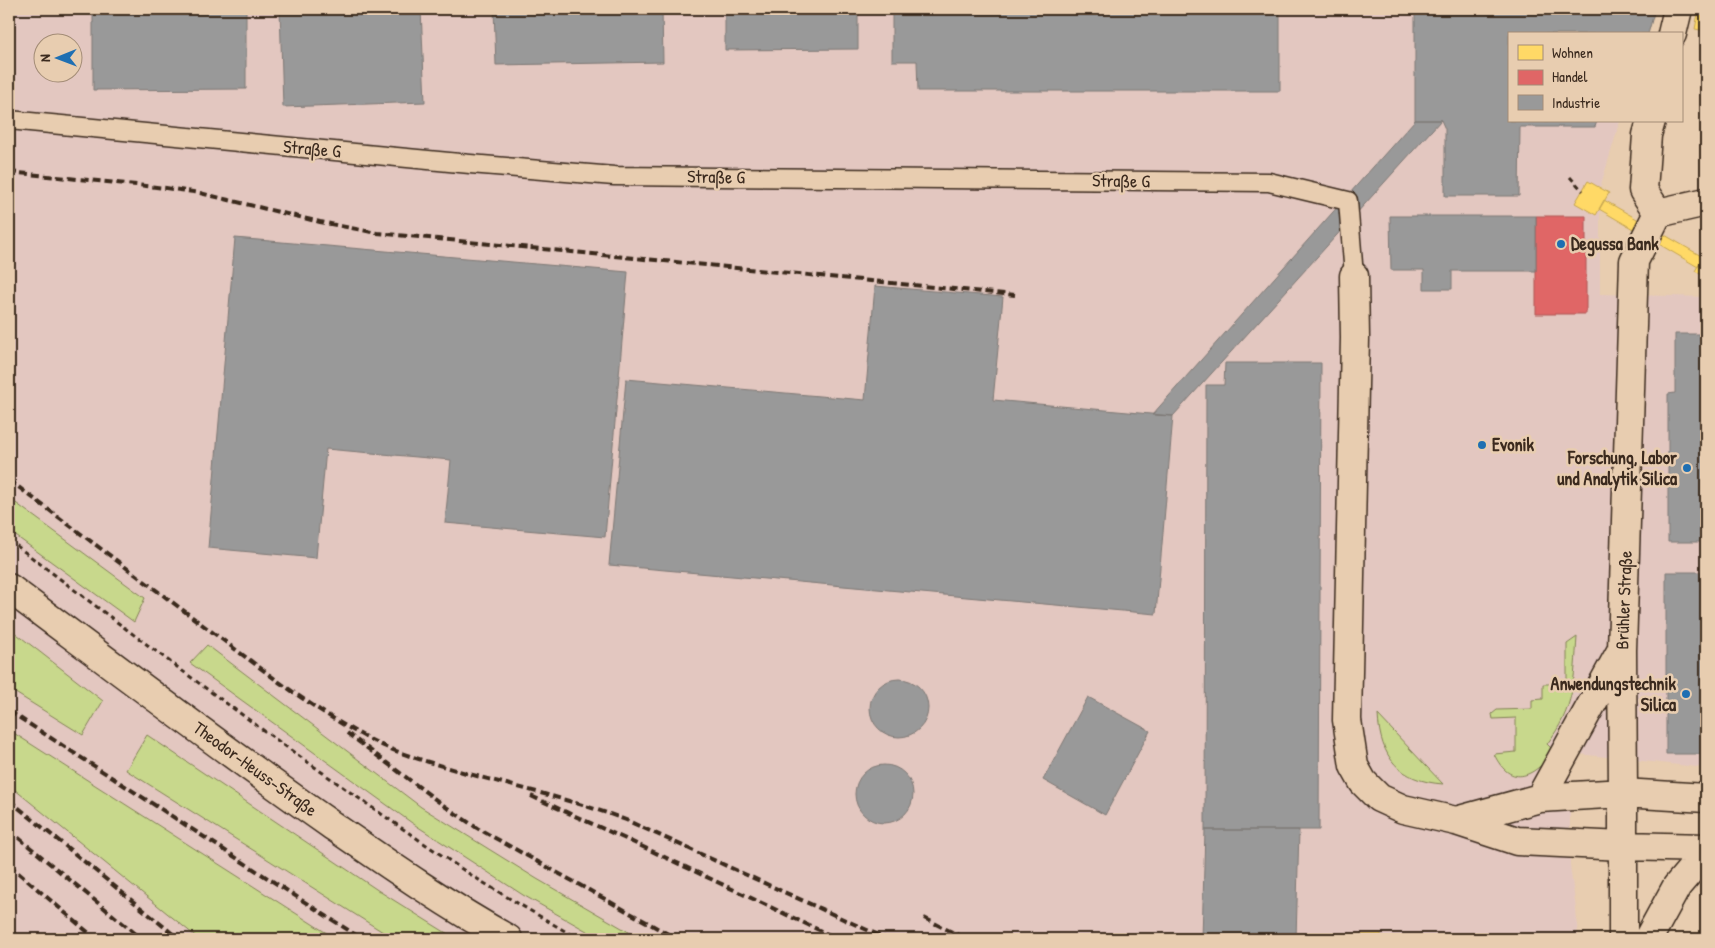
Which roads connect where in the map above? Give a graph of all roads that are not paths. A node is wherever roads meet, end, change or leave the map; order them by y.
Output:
1 (1678, 9) edge
2 (1672, 32) edge
3 (9, 120) edge
4 (1651, 122) edge
5 (1706, 202) edge
6 (1658, 213) junction
7 (1354, 276) joint
8 (9, 588) edge
9 (1622, 650) junction
10 (1623, 793) junction
11 (1540, 798) junction
12 (1706, 798) edge
13 (1456, 821) junction
14 (1623, 846) junction
15 (1706, 850) edge
16 (508, 939) edge
17 (1623, 939) edge
18 (1648, 939) edge

1 - 2 street
3 - 7 lane, Straße G
4 - 6 street
5 - 6 street
6 - 9 street, Brühler Straße
7 - 13 street
8 - 16 street, Theodor-Heuss-Straße
9 - 10 street, Brühler Straße
9 - 11 street
10 - 11 street
10 - 12 street
10 - 14 street, Brühler Straße
11 - 13 street
13 - 14 street
14 - 15 street
14 - 17 street, Brühler Straße
15 - 18 street

